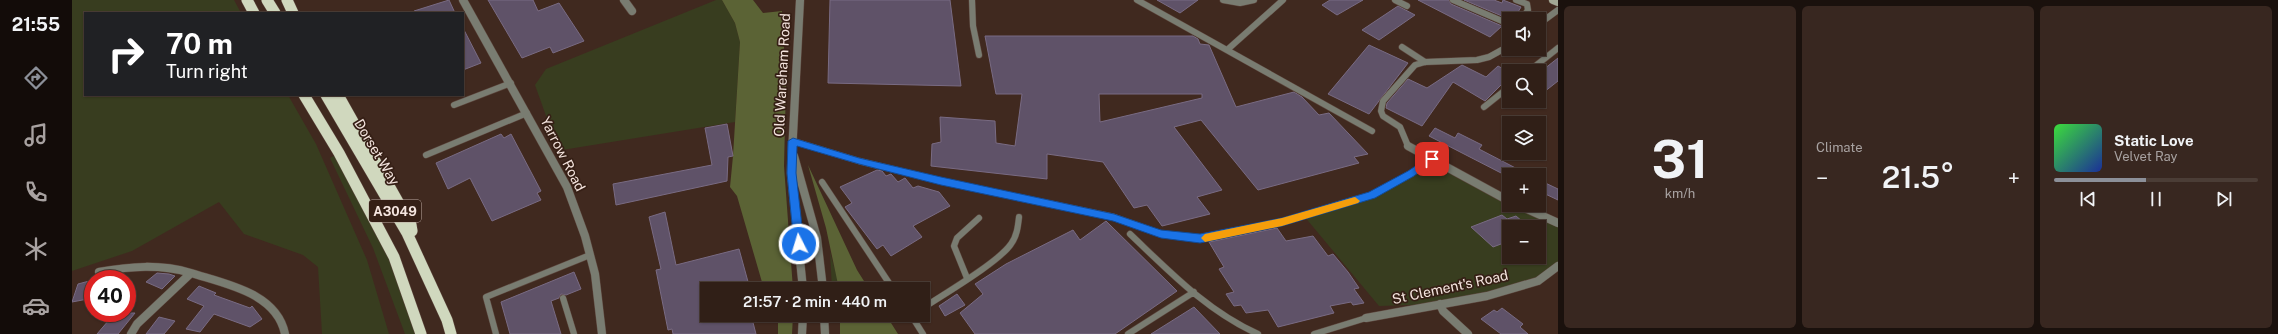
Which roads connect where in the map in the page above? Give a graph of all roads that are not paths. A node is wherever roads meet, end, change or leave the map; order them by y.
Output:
1 (247, 0) edge
2 (267, 0) edge
3 (287, 0) edge
4 (463, 0) edge
5 (624, 0) edge
6 (800, 0) edge
7 (972, 0) edge
8 (1138, 0) edge
9 (1224, 0) edge
10 (1254, 0) edge
11 (1283, 0) edge
12 (1395, 0) edge
13 (1453, 0) edge
14 (1516, 0) edge
15 (1532, 0) edge
16 (1553, 0) edge
17 (1558, 2) edge
18 (1527, 4) junction
19 (1407, 6) dead end
20 (1558, 10) edge
21 (632, 11) dead end
22 (253, 12) edge
23 (274, 12) edge
24 (293, 12) edge
25 (1527, 12) edge
26 (1546, 19) edge
27 (1502, 21) edge
28 (1402, 47) dead end
29 (1558, 48) edge
30 (1226, 50) junction
31 (1502, 50) edge
32 (979, 55) dead end
33 (1425, 62) junction
34 (1538, 64) edge
35 (511, 84) junction
36 (1502, 93) edge
37 (305, 96) edge
38 (327, 96) edge
39 (339, 96) edge
40 (454, 105) dead end
41 (1484, 107) dead end
42 (527, 113) junction
43 (1372, 130) dead end
44 (793, 141) junction
45 (1408, 146) joint
46 (793, 151) junction
47 (426, 155) dead end
48 (1432, 159) junction
49 (822, 182) dead end
50 (1502, 197) edge
51 (1534, 212) edge
52 (1019, 217) dead end
53 (979, 218) dead end
54 (1558, 223) edge
55 (1130, 234) dead end
56 (414, 248) junction
57 (590, 255) junction
58 (1558, 266) edge
59 (112, 270) edge
60 (191, 273) junction
61 (967, 278) junction
62 (802, 282) edge
63 (823, 282) edge
64 (888, 282) edge
65 (1194, 292) junction
66 (563, 298) dead end
67 (930, 303) edge
68 (1440, 304) junction
69 (1366, 318) joint
70 (803, 322) edge
71 (824, 322) edge
72 (916, 322) edge
73 (131, 334) edge
74 (285, 334) edge
75 (421, 334) edge
76 (451, 334) edge
77 (496, 334) edge
78 (574, 334) edge
79 (602, 334) edge
80 (802, 334) edge
81 (825, 334) edge
82 (923, 334) edge
83 (1128, 334) edge
84 (1258, 334) edge
85 (1314, 334) edge
86 (1468, 334) edge

1 - 22 highway
2 - 23 highway
3 - 24 highway
4 - 35 street, Yarrow Road
5 - 21 street
6 - 44 street, Old Wareham Road
7 - 32 lane
8 - 30 lane
9 - 10 lane
11 - 30 lane
12 - 19 lane
13 - 27 lane
14 - 18 lane
15 - 18 lane
16 - 17 main road
18 - 25 lane
20 - 26 lane
28 - 33 lane
29 - 34 lane
30 - 43 lane
31 - 33 lane
33 - 45 lane
35 - 40 lane
35 - 42 street, Yarrow Road
36 - 41 lane
37 - 75 highway, A3049
38 - 56 highway, Dorset Way / A3049
39 - 56 highway
42 - 47 lane
42 - 57 street, Yarrow Road
44 - 46 street, Old Wareham Road
44 - 48 lane
45 - 48 street
46 - 62 street, Old Wareham Road
46 - 63 street, Old Wareham Road
48 - 50 street
49 - 64 lane
51 - 54 street
52 - 61 lane
53 - 61 lane
55 - 65 lane
56 - 76 highway, Dorset Way / A3049
57 - 77 lane
57 - 79 street, Yarrow Road
58 - 68 street, St Clement's Road
59 - 60 street
60 - 73 street
60 - 74 street
61 - 67 lane
65 - 83 lane
65 - 84 lane
66 - 78 lane
68 - 69 street, St Clement's Road
68 - 86 street
69 - 85 lane
70 - 80 street
71 - 81 street
72 - 82 lane

